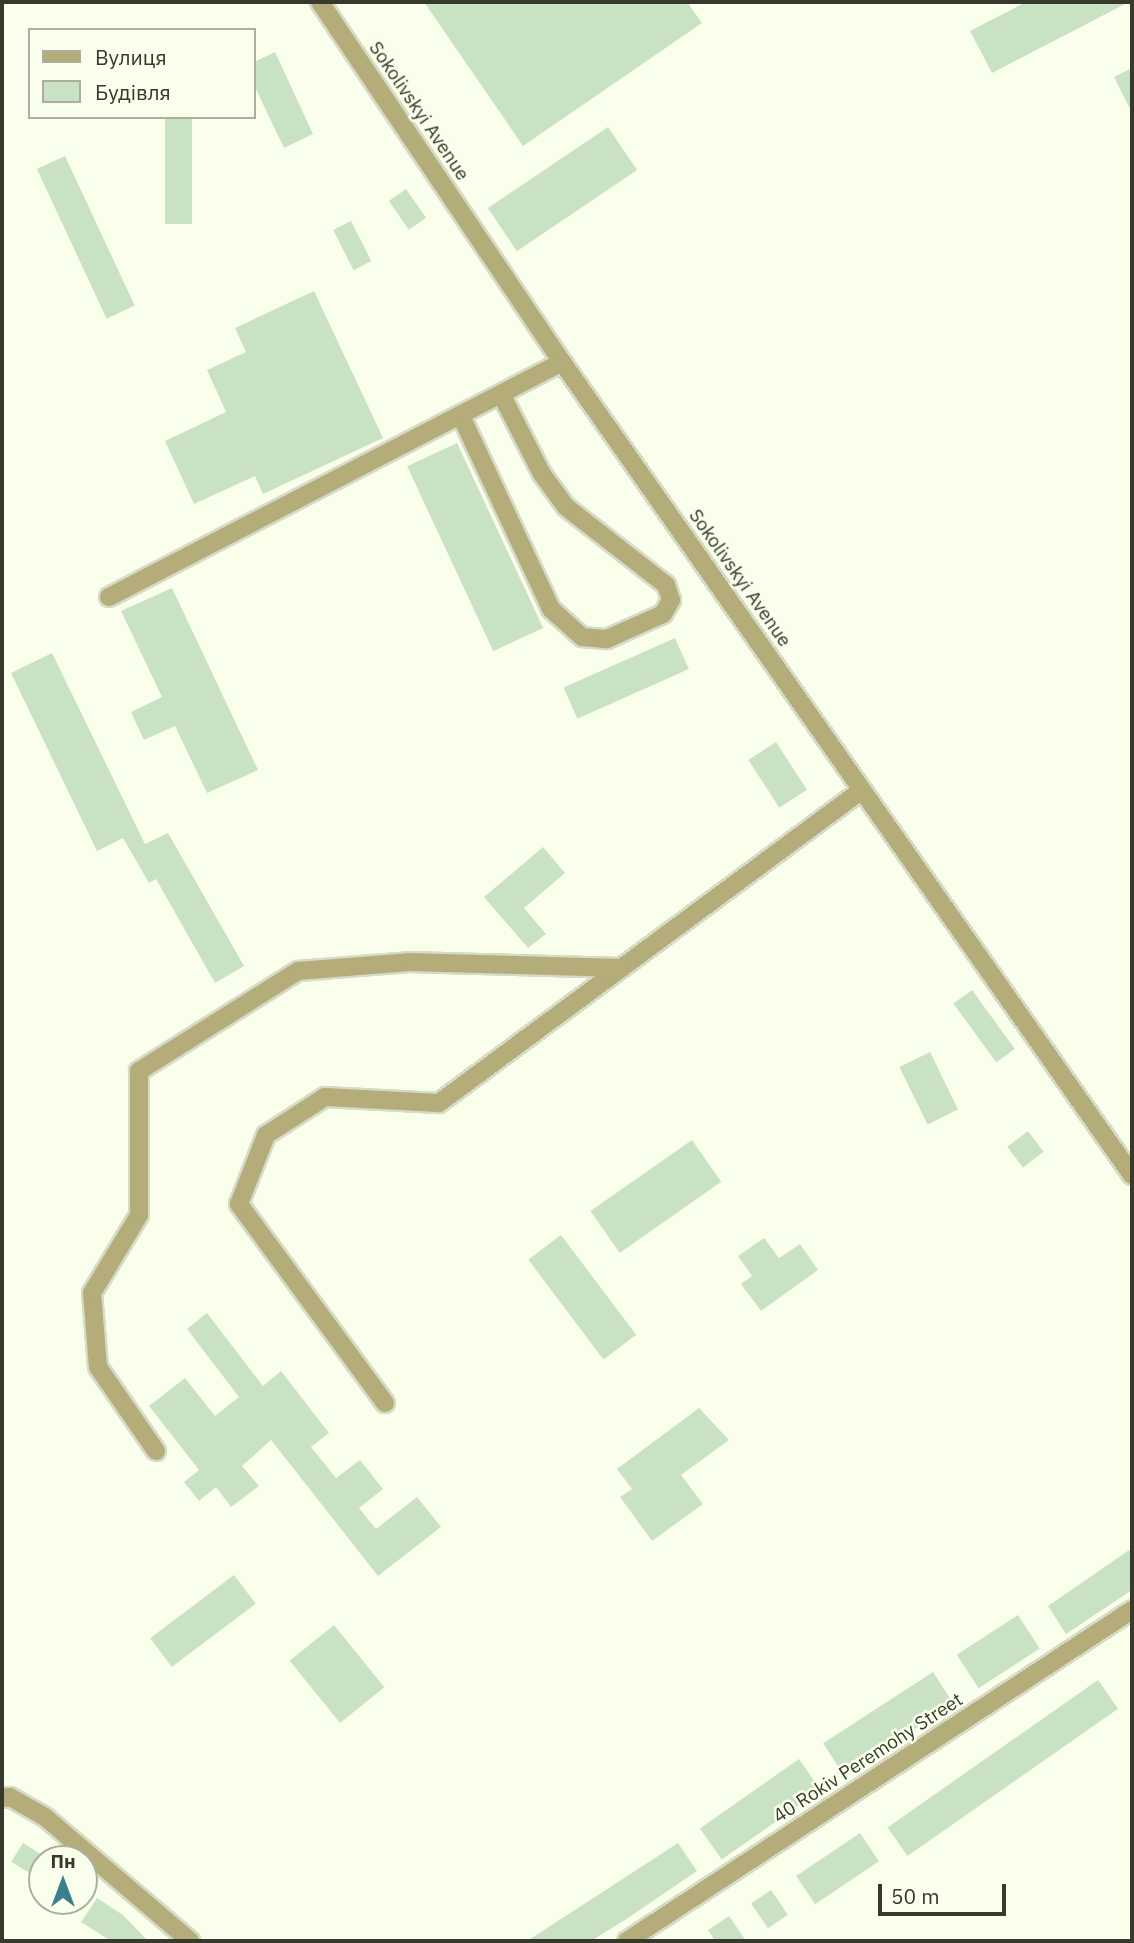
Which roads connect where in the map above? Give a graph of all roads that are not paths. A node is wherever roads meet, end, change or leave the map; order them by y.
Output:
1 (320, 2) edge
2 (562, 362) junction
3 (502, 396) junction
4 (461, 418) junction
5 (109, 597) dead end
6 (862, 790) junction
7 (622, 968) junction
8 (1132, 1175) edge
9 (385, 1403) dead end
10 (156, 1451) dead end
11 (1132, 1610) edge
12 (6, 1798) edge
13 (190, 1941) edge
14 (627, 1941) edge

1 - 2 street, Sokolivskyi Avenue
2 - 3 street
2 - 6 street, Sokolivskyi Avenue
3 - 4 street
3 - 4 street
4 - 5 street
6 - 7 street
6 - 8 street, Sokolivskyi Avenue
7 - 9 street
7 - 10 street
11 - 14 street, 40 Rokiv Peremohy Street
12 - 13 street

